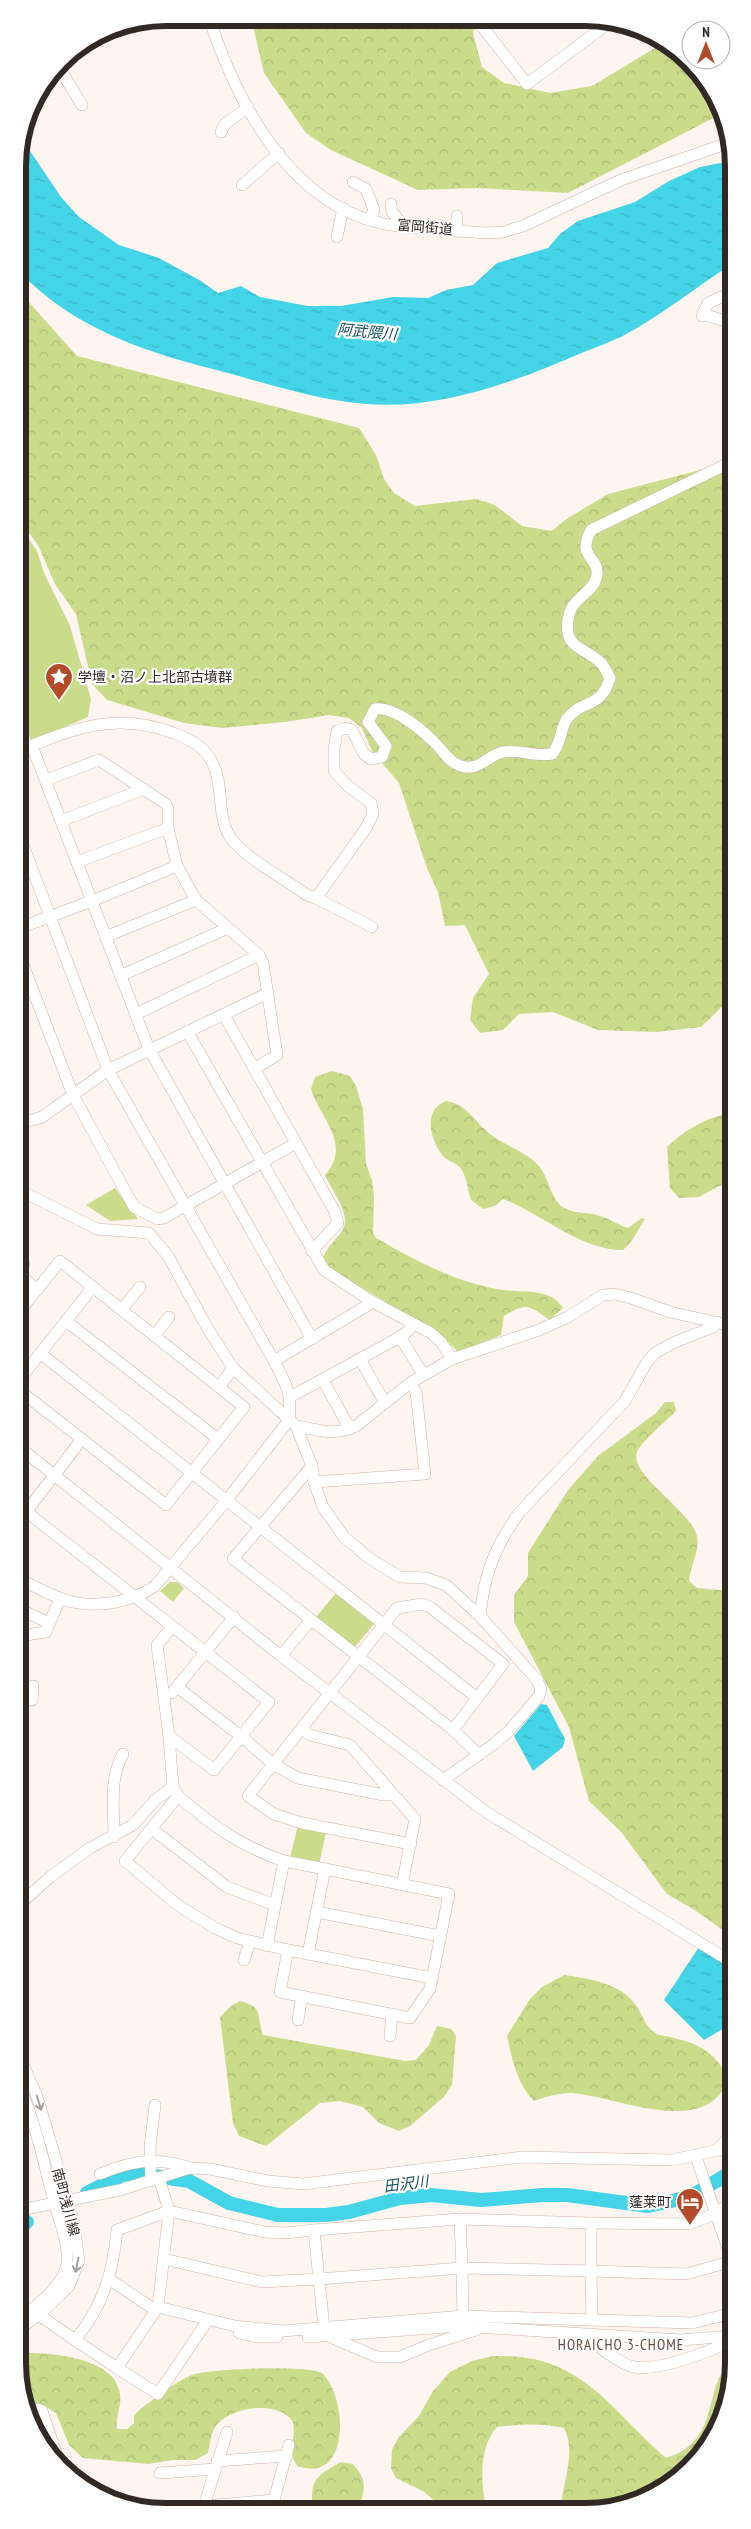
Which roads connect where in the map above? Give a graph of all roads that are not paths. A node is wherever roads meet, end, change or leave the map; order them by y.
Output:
1 (212, 26) edge
2 (482, 26) edge
3 (603, 27) edge
4 (62, 73) edge
5 (82, 105) dead end
6 (248, 107) junction
7 (221, 132) dead end
8 (723, 145) edge
9 (279, 153) junction
10 (353, 182) dead end
11 (242, 185) dead end
12 (391, 204) dead end
13 (343, 208) junction
14 (457, 216) dead end
15 (370, 219) junction
16 (404, 226) junction
17 (456, 230) junction
18 (337, 237) dead end
19 (725, 296) edge
20 (725, 321) edge
21 (725, 465) edge
22 (32, 746) junction
23 (27, 748) edge
24 (46, 780) junction
25 (144, 789) junction
26 (61, 821) junction
27 (168, 828) junction
28 (27, 857) edge
29 (77, 862) junction
30 (178, 866) junction
31 (316, 898) junction
32 (196, 900) junction
33 (92, 901) junction
34 (50, 918) junction
35 (27, 926) edge
36 (228, 928) junction
37 (372, 928) dead end
38 (105, 937) junction
39 (259, 955) junction
40 (120, 976) junction
41 (27, 983) edge
42 (268, 993) junction
43 (136, 1014) junction
44 (224, 1015) junction
45 (187, 1031) junction
46 (149, 1049) junction
47 (254, 1069) junction
48 (108, 1070) junction
49 (73, 1095) junction
50 (27, 1122) edge
51 (296, 1143) junction
52 (262, 1162) junction
53 (224, 1184) junction
54 (27, 1194) edge
55 (185, 1205) junction
56 (312, 1250) junction
57 (26, 1276) edge
58 (93, 1287) junction
59 (140, 1287) dead end
60 (37, 1290) junction
61 (371, 1301) junction
62 (26, 1303) edge
63 (122, 1310) junction
64 (169, 1317) dead end
65 (66, 1321) junction
66 (717, 1322) junction
67 (412, 1324) junction
68 (724, 1324) edge
69 (154, 1336) junction
70 (400, 1337) junction
71 (312, 1339) junction
72 (40, 1353) junction
73 (360, 1359) junction
74 (452, 1360) junction
75 (274, 1361) junction
76 (233, 1368) junction
77 (26, 1370) edge
78 (423, 1374) junction
79 (323, 1380) junction
80 (410, 1383) junction
81 (220, 1386) junction
82 (26, 1396) edge
83 (290, 1397) junction
84 (385, 1403) junction
85 (293, 1423) junction
86 (350, 1429) junction
87 (82, 1439) junction
88 (218, 1439) junction
89 (26, 1453) edge
90 (312, 1466) junction
91 (192, 1472) junction
92 (55, 1475) junction
93 (314, 1482) junction
94 (227, 1500) junction
95 (26, 1505) edge
96 (26, 1512) edge
97 (261, 1527) junction
98 (169, 1568) junction
99 (26, 1582) edge
100 (134, 1597) junction
101 (60, 1598) junction
102 (26, 1612) edge
103 (480, 1616) junction
104 (234, 1617) junction
105 (310, 1621) junction
106 (50, 1623) junction
107 (384, 1624) junction
108 (172, 1627) junction
109 (26, 1635) edge
110 (205, 1652) junction
111 (281, 1656) junction
112 (358, 1656) junction
113 (33, 1686) dead end
114 (177, 1687) junction
115 (330, 1692) junction
116 (477, 1698) junction
117 (26, 1700) edge
118 (164, 1703) junction
119 (302, 1729) junction
120 (453, 1730) junction
121 (169, 1736) junction
122 (242, 1737) junction
123 (122, 1754) dead end
124 (479, 1755) junction
125 (273, 1764) junction
126 (443, 1780) junction
127 (175, 1792) junction
128 (391, 1794) junction
129 (152, 1829) junction
130 (114, 1836) junction
131 (411, 1844) junction
132 (284, 1861) junction
133 (325, 1869) junction
134 (402, 1885) junction
135 (26, 1898) edge
136 (275, 1905) junction
137 (317, 1912) junction
138 (440, 1936) junction
139 (250, 1942) junction
140 (267, 1946) junction
141 (288, 1950) junction
142 (308, 1954) junction
143 (724, 1957) edge
144 (244, 1960) dead end
145 (432, 1978) junction
146 (302, 1996) junction
147 (392, 2014) junction
148 (298, 2020) dead end
149 (390, 2036) dead end
150 (26, 2072) edge
151 (155, 2105) dead end
152 (26, 2106) edge
153 (724, 2143) edge
154 (724, 2149) edge
155 (716, 2151) junction
156 (696, 2157) junction
157 (150, 2160) junction
158 (184, 2169) junction
159 (100, 2174) dead end
160 (155, 2179) junction
161 (67, 2200) junction
162 (54, 2202) junction
163 (724, 2207) edge
164 (26, 2209) edge
165 (169, 2210) junction
166 (715, 2214) junction
167 (460, 2219) junction
168 (590, 2223) junction
169 (314, 2230) junction
170 (724, 2238) edge
171 (164, 2259) junction
172 (724, 2264) edge
173 (462, 2268) junction
174 (591, 2271) junction
175 (109, 2278) junction
176 (319, 2279) junction
177 (156, 2309) junction
178 (26, 2314) edge
179 (39, 2315) junction
180 (724, 2315) edge
181 (463, 2316) junction
182 (592, 2320) junction
183 (206, 2322) junction
184 (26, 2324) edge
185 (482, 2328) junction
186 (326, 2332) junction
187 (580, 2334) junction
188 (724, 2337) edge
189 (75, 2340) junction
190 (724, 2343) edge
191 (117, 2368) junction
192 (35, 2409) edge
193 (226, 2432) dead end
194 (46, 2434) edge
195 (216, 2465) junction
196 (160, 2473) dead end
197 (205, 2503) edge
198 (275, 2503) edge

1 - 6 street, 富岡街道
2 - 3 street
4 - 5 street
6 - 7 street
6 - 9 street, 富岡街道
8 - 17 street, 富岡街道
9 - 11 street
9 - 13 street, 富岡街道
10 - 15 street
12 - 16 street
13 - 15 street, 富岡街道
13 - 18 street
14 - 17 street
15 - 16 street, 富岡街道
16 - 17 street, 富岡街道
19 - 20 street
21 - 31 street
22 - 23 street
22 - 24 street
22 - 31 street
24 - 25 street
24 - 26 street
25 - 26 street
25 - 27 street
26 - 29 street
27 - 29 street
27 - 30 street
28 - 34 street
29 - 33 street
30 - 32 street
30 - 33 street
31 - 37 street
32 - 36 street
32 - 38 street
33 - 34 street
33 - 38 street
34 - 35 street
34 - 48 street
36 - 39 street
36 - 40 street
38 - 40 street
39 - 42 street
39 - 43 street
40 - 43 street
41 - 49 street
42 - 44 street
42 - 47 street
43 - 46 street
44 - 45 street
44 - 47 street
45 - 46 street
45 - 52 street
46 - 48 street
46 - 53 street
47 - 51 street
48 - 49 street
48 - 55 street
49 - 50 street
49 - 55 street
51 - 52 street
51 - 56 street
52 - 53 street
52 - 56 street
53 - 55 street
53 - 71 street
54 - 76 street
55 - 75 street
56 - 61 street
57 - 60 street
58 - 60 street
58 - 63 street
58 - 65 street
59 - 63 street
60 - 62 street
61 - 67 street
61 - 71 street
63 - 69 street
64 - 69 street
65 - 72 street
65 - 88 street
66 - 68 street
66 - 74 street
66 - 103 street
67 - 70 street
67 - 74 street
69 - 81 street
70 - 73 street
70 - 78 street
71 - 75 street
72 - 77 street
72 - 91 street
73 - 79 street
73 - 84 street
74 - 78 street
75 - 83 street
76 - 81 street
76 - 85 street
78 - 80 street
79 - 83 street
79 - 86 street
80 - 84 street
80 - 93 street
81 - 88 street
82 - 87 street
83 - 85 street
84 - 86 street
85 - 86 street
85 - 90 street
85 - 94 street
87 - 91 street
87 - 92 street
88 - 91 street
89 - 92 street
90 - 93 street
90 - 97 street
91 - 94 street
92 - 95 street
92 - 98 street
93 - 103 street
94 - 97 street
94 - 98 street
96 - 100 street
97 - 105 street
97 - 107 street
98 - 100 street
98 - 104 street
99 - 101 street
100 - 101 street
100 - 108 street
101 - 106 street
102 - 106 street
103 - 124 street
104 - 110 street
104 - 111 street
105 - 111 street
105 - 112 street
106 - 109 street
107 - 112 street
107 - 116 street
107 - 116 street
108 - 110 street
108 - 118 street
110 - 114 street
110 - 122 street
111 - 115 street
112 - 115 street
112 - 120 street
113 - 117 street
114 - 118 street
114 - 122 street
115 - 119 street
115 - 126 street
116 - 120 street
118 - 121 street
119 - 125 street
119 - 128 street
120 - 124 street
121 - 122 street
121 - 127 street
122 - 125 street
123 - 130 street
124 - 126 street
125 - 128 street
125 - 131 street
126 - 143 street
127 - 129 street
127 - 130 street
127 - 132 street
128 - 131 street
129 - 136 street
129 - 139 street
130 - 135 street
131 - 134 street
132 - 133 street
132 - 136 street
133 - 134 street
133 - 137 street
134 - 138 street
136 - 140 street
137 - 138 street
137 - 142 street
138 - 145 street
139 - 140 street
139 - 144 street
140 - 141 street
141 - 142 street
141 - 146 street
142 - 145 street
145 - 147 street
146 - 147 street
146 - 148 street
147 - 149 street
150 -> 161 street, 南町浅川線
151 - 157 street
152 - 162 street, 南町浅川線
153 - 155 street
154 - 155 street
155 - 156 street
156 - 158 street
156 - 166 street
157 - 158 street
157 - 159 street
157 - 160 street
158 - 160 street
160 - 161 street
160 - 165 street
161 - 162 street
161 -> 179 street, 南町浅川線
162 - 164 street
162 - 178 street, 南町浅川線
163 - 166 street
165 - 169 street
165 - 171 street
165 - 175 street
166 - 168 street
166 - 170 street
167 - 168 street
167 - 169 street
167 - 173 street
168 - 174 street
169 - 176 street
171 - 176 street
171 - 177 street
172 - 174 street
173 - 174 street
173 - 176 street
173 - 181 street
174 - 182 street
175 - 177 street
175 - 189 street
176 - 186 street
177 - 183 street
177 - 191 street
179 - 184 street, 南町浅川線
179 - 189 street
180 - 182 street
181 - 182 street
181 - 186 street
183 - 186 street
183 - 191 street
185 - 186 street
185 - 186 street
185 - 187 street
187 - 188 street
187 - 190 street
189 - 191 street
192 - 194 street
193 - 195 street
195 - 196 street
195 - 197 street
195 - 198 street

